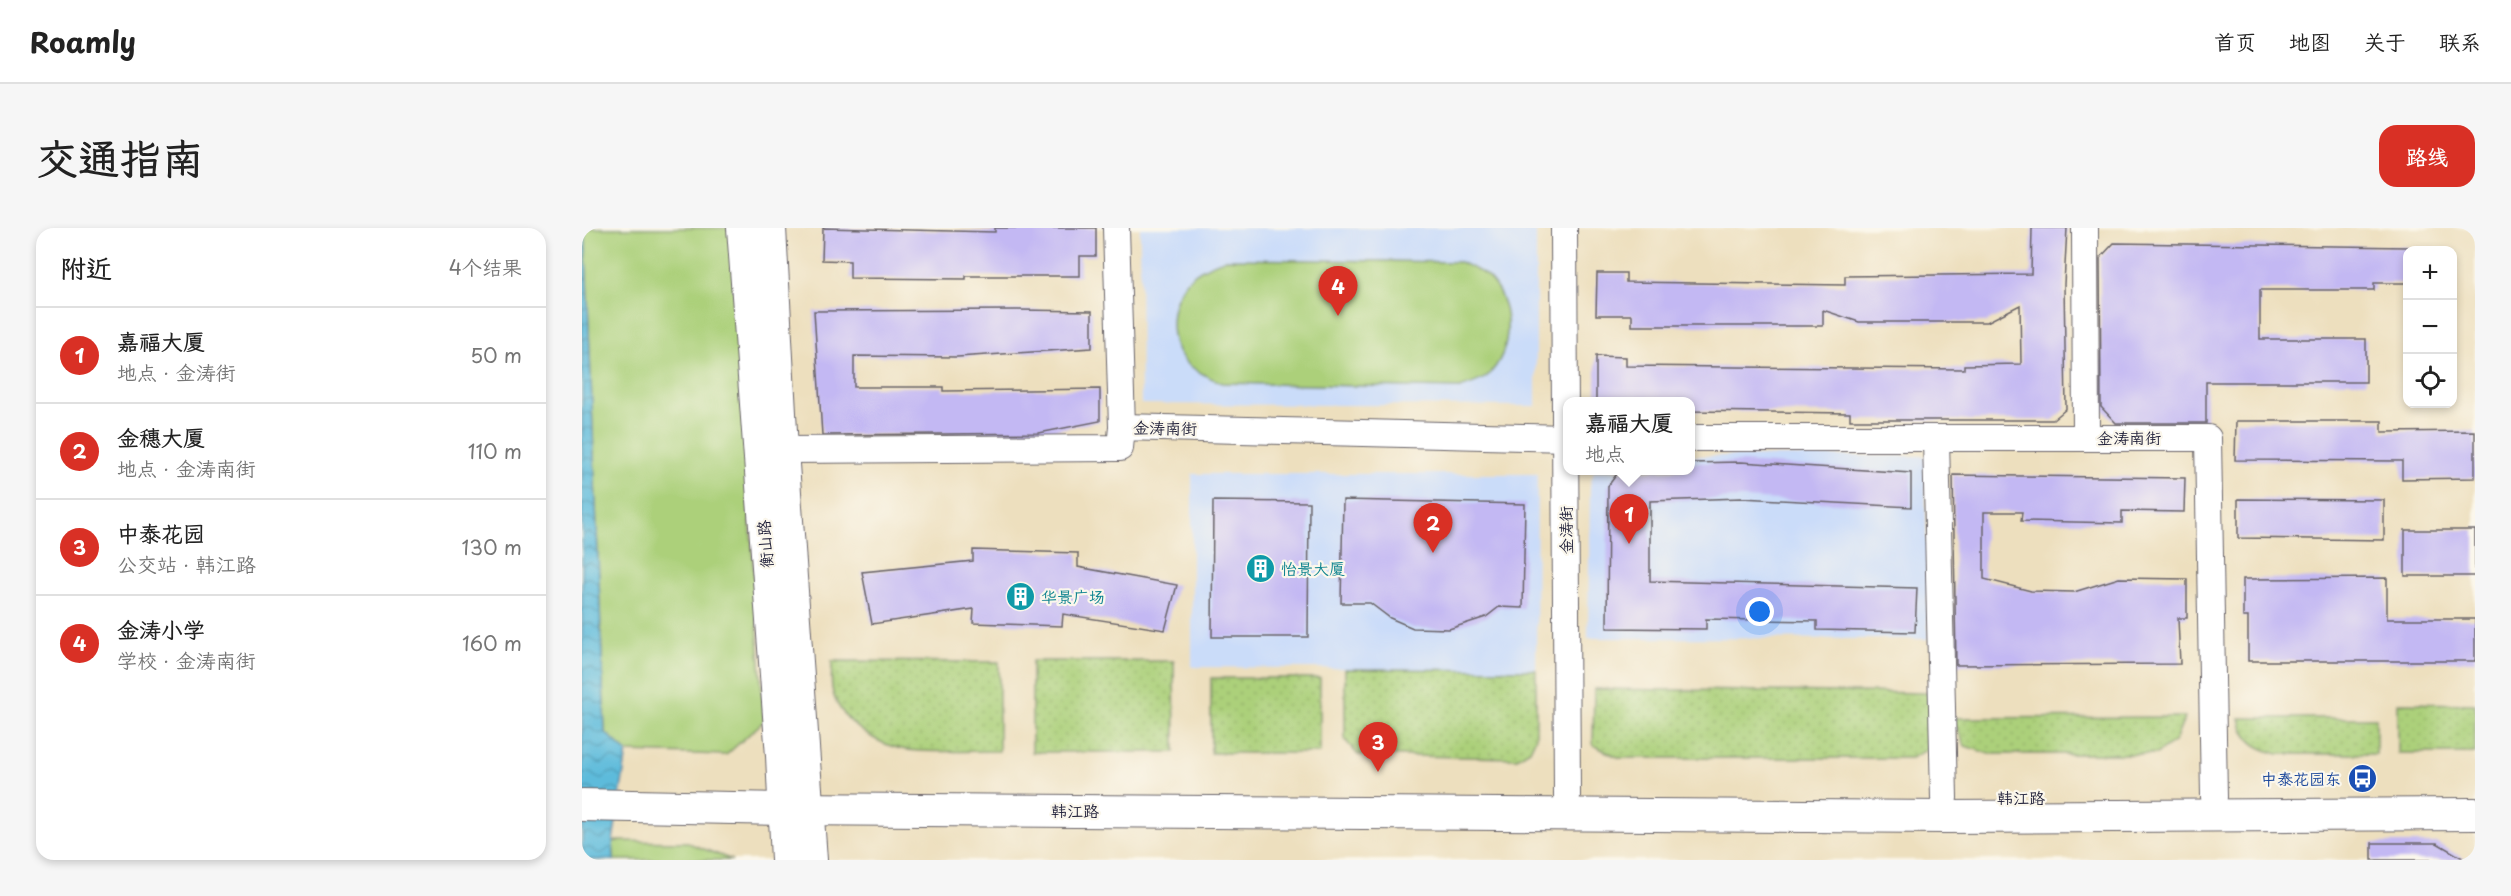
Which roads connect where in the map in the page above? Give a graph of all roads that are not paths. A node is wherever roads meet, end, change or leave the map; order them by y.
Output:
1 (743, 228) edge
2 (770, 228) edge
3 (1116, 228) edge
4 (1564, 228) edge
5 (2085, 228) edge
6 (1566, 397) edge
7 (1122, 427) junction
8 (1563, 438) edge
9 (1695, 438) edge
10 (1936, 438) junction
11 (2086, 438) junction
12 (782, 450) junction
13 (1566, 475) edge
14 (582, 789) edge
15 (2475, 796) edge
16 (642, 797) junction
17 (2214, 797) junction
18 (1944, 798) junction
19 (796, 800) junction
20 (582, 805) edge
21 (1568, 805) junction
22 (2475, 814) edge
23 (787, 860) edge
24 (811, 860) edge

1 - 19 street, 衡山路
2 - 12 street, 衡山路
3 - 7 street
4 - 6 street, 金涛街
5 - 11 street
7 - 8 street, 金涛南街
7 - 12 street, 金涛南街
9 - 10 street, 金涛南街
10 - 11 street, 金涛南街
10 - 18 street
11 - 17 street, 金涛南街
12 - 19 street, 衡山路
13 - 21 street, 金涛街
14 - 16 street, 韩江路
15 - 17 street, 韩江路
16 - 19 street, 韩江路
16 - 20 street, 韩江路
17 - 18 street, 韩江路
18 - 21 street, 韩江路
19 - 21 street, 韩江路
19 - 23 street, 衡山路
19 - 24 street, 衡山路
21 - 22 street, 韩江路

